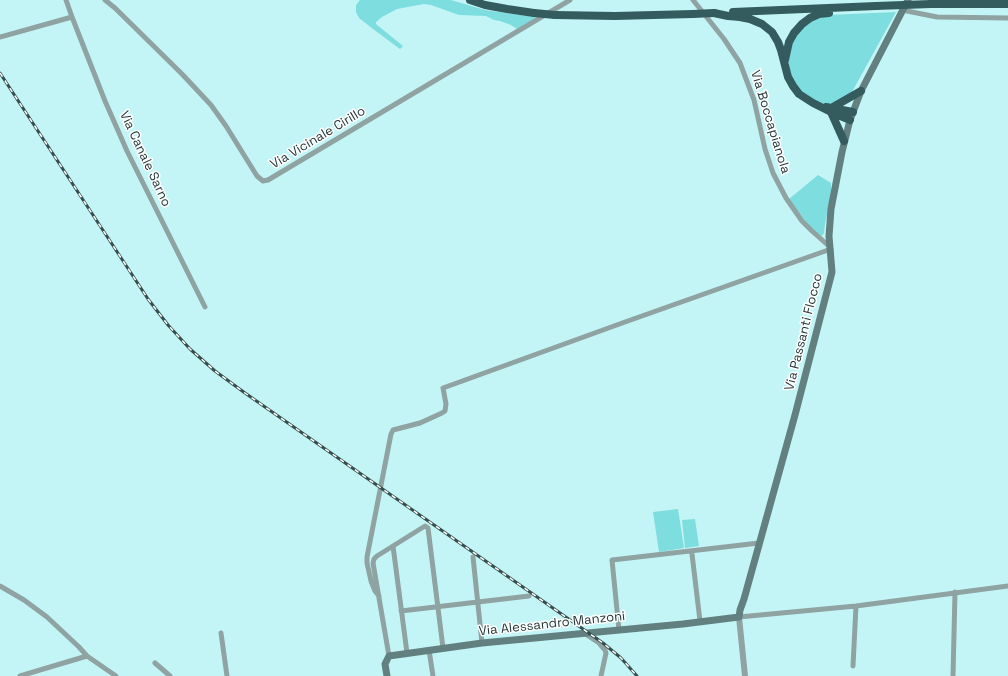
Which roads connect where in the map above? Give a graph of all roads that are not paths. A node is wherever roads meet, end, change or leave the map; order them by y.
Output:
1 (66, 0) edge
2 (105, 0) edge
3 (470, 0) edge
4 (570, 0) edge
5 (693, 0) edge
6 (908, 0) edge
7 (943, 0) edge
8 (931, 4) junction
9 (1008, 4) edge
10 (876, 6) junction
11 (902, 10) junction
12 (714, 13) junction
13 (72, 18) junction
14 (1008, 18) edge
15 (0, 37) edge
16 (785, 62) junction
17 (861, 91) junction
18 (832, 110) junction
19 (852, 116) junction
20 (844, 141) junction
21 (830, 248) junction
22 (205, 307) dead end
23 (759, 543) junction
24 (393, 546) junction
25 (692, 554) dead end
26 (473, 557) dead end
27 (0, 586) edge
28 (1008, 586) edge
29 (955, 592) junction
30 (379, 596) junction
31 (529, 596) dead end
32 (478, 601) junction
33 (437, 606) junction
34 (856, 606) junction
35 (402, 610) junction
36 (739, 617) junction
37 (700, 621) junction
38 (619, 630) junction
39 (221, 633) dead end
40 (584, 633) junction
41 (482, 643) junction
42 (443, 648) junction
43 (429, 650) junction
44 (407, 653) junction
45 (87, 656) junction
46 (389, 656) junction
47 (155, 663) dead end
48 (853, 666) dead end
49 (20, 676) edge
50 (116, 676) edge
51 (170, 676) edge
52 (227, 676) edge
53 (387, 676) edge
54 (433, 676) edge
55 (601, 676) edge
56 (745, 676) edge
57 (952, 676) edge

1 - 13 street, Via Canale Sarno
2 - 4 street, Via Vicinale Cirillo
3 - 12 highway, bridge
5 - 21 street, Via Boccapianola
6 - 11 main road, Via Passanti Flocco
7 - 8 highway
8 - 9 highway
8 - 10 highway, bridge
10 - 12 highway
10 - 16 highway
11 - 14 street
11 - 17 main road, Via Passanti Flocco
12 - 16 highway
13 - 15 street
13 - 22 street, Via Canale Sarno
16 - 18 highway
17 - 18 highway
17 - 19 main road, Via Passanti Flocco
18 - 19 highway
18 - 20 highway
19 - 20 main road, Via Passanti Flocco
20 - 21 main road, Via Passanti Flocco
21 - 23 main road, Via Passanti Flocco
21 - 30 street
23 - 36 main road, Via Passanti Flocco
23 - 38 street
24 - 30 street
24 - 33 street
24 - 35 street
25 - 37 street
26 - 32 street
27 - 45 street
28 - 29 street
29 - 34 street
29 - 57 street
30 - 46 street
31 - 32 street
32 - 33 street
32 - 41 street
33 - 35 street
33 - 42 street
34 - 36 street
34 - 48 street
35 - 44 street
36 - 37 main road, Via Alessandro Manzoni
36 - 56 street, Via Passanti Flocco
37 - 38 main road, Via Alessandro Manzoni
38 - 40 main road, Via Alessandro Manzoni
39 - 52 street
40 - 41 main road, Via Alessandro Manzoni
40 - 55 street
41 - 42 main road, Via Alessandro Manzoni
42 - 43 main road, Via Alessandro Manzoni
43 - 44 main road, Via Alessandro Manzoni
43 - 54 street
44 - 46 main road, Via Alessandro Manzoni
45 - 49 street
45 - 50 street
46 - 53 main road
47 - 51 street

